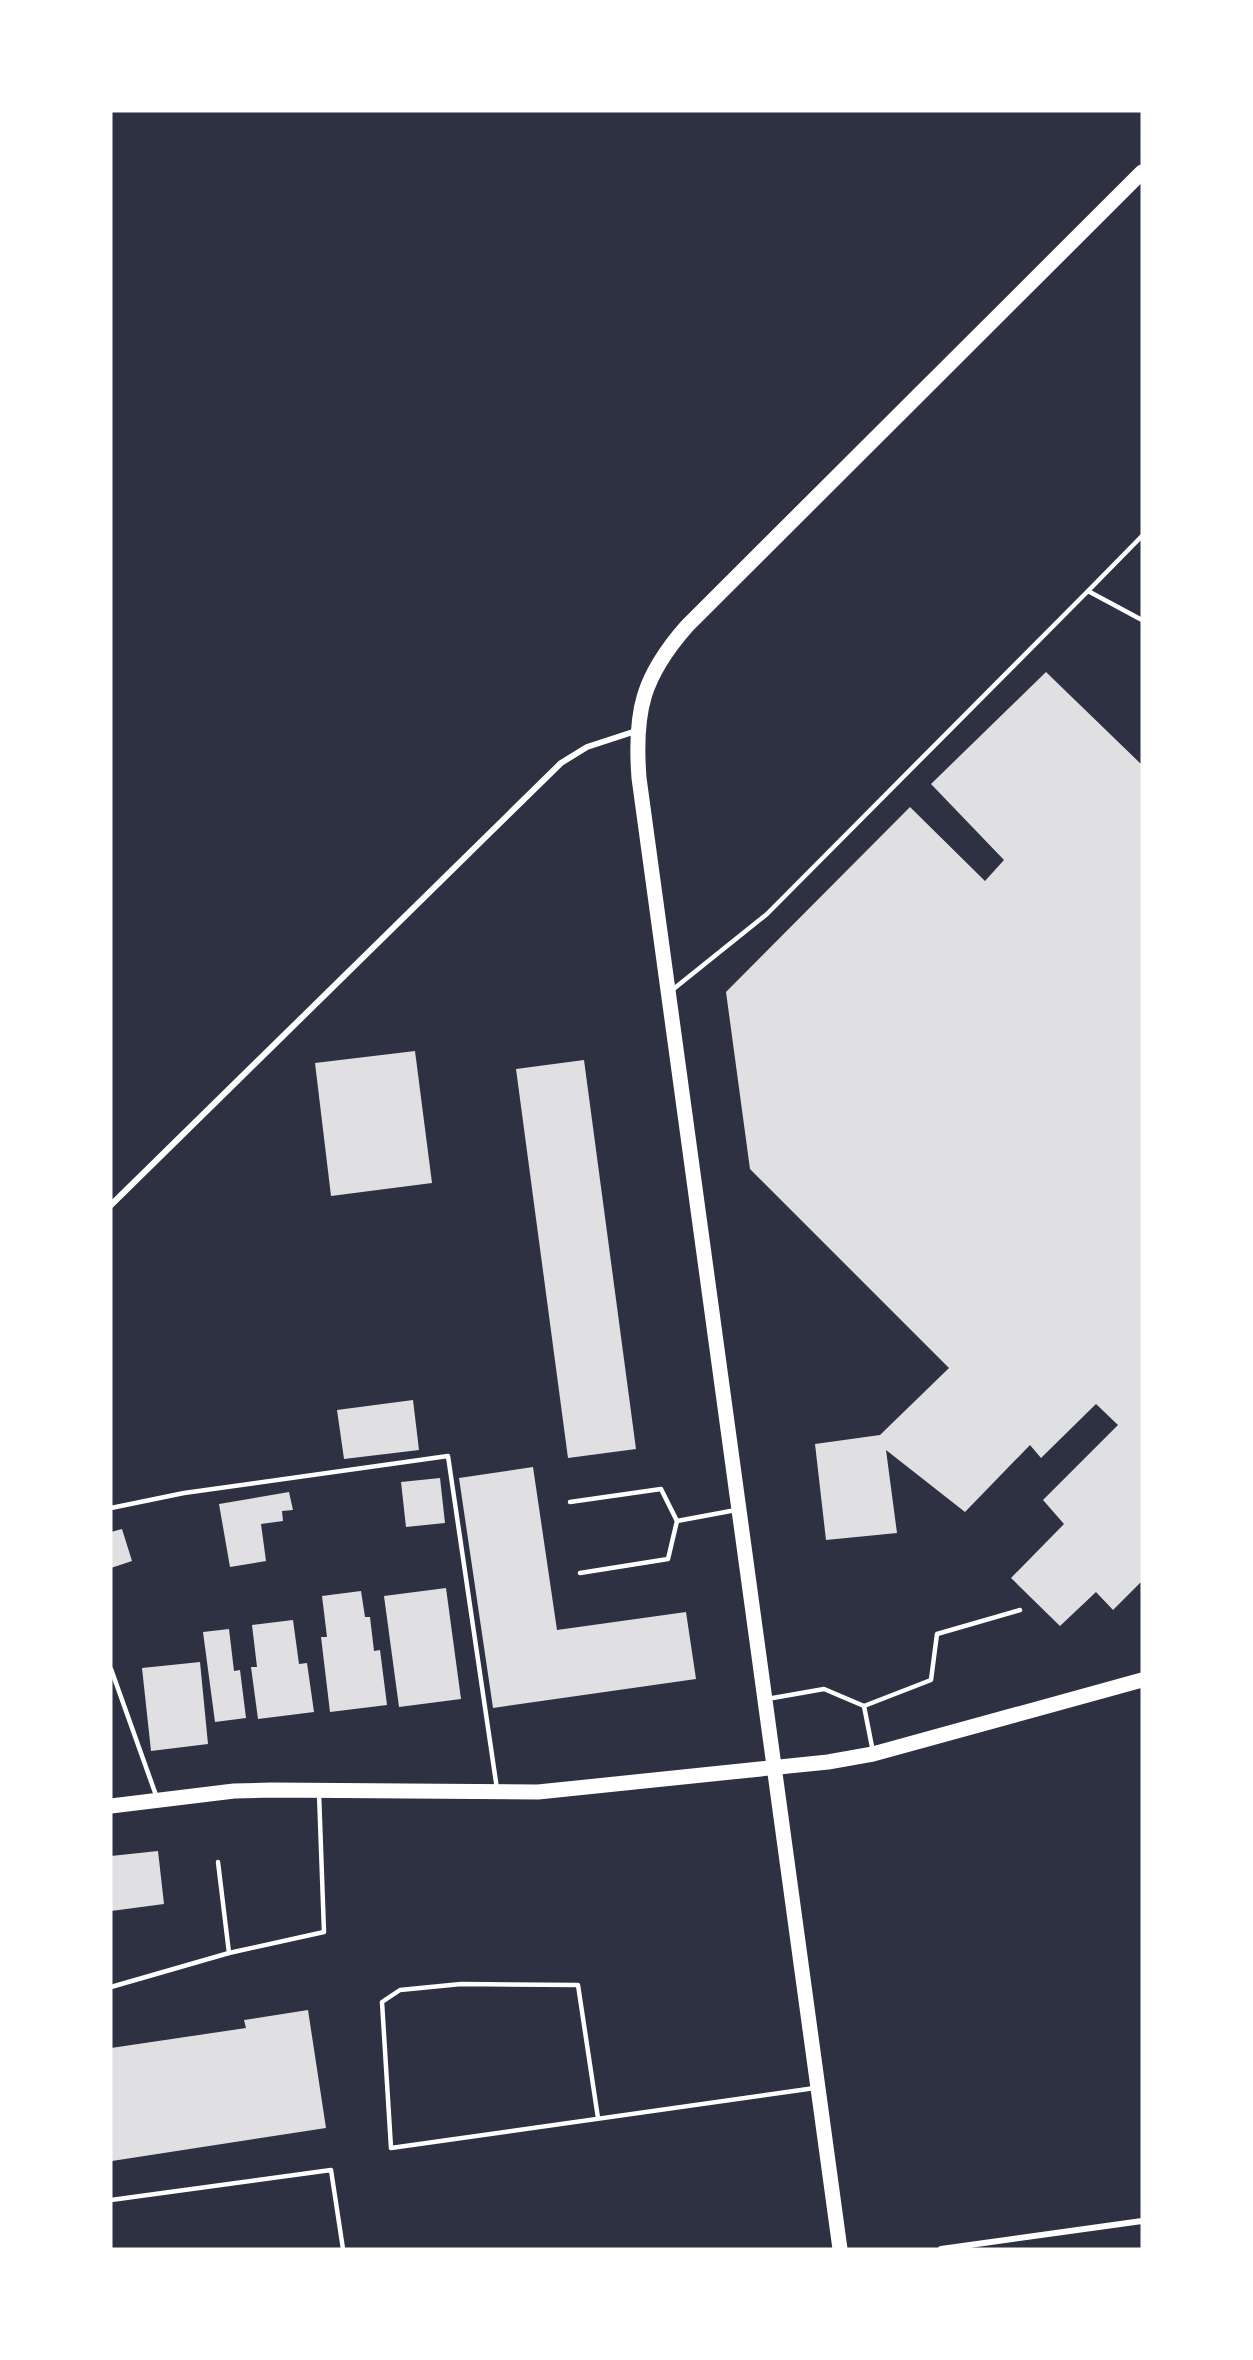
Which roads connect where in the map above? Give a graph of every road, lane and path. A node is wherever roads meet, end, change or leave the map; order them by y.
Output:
1 (1142, 172) edge
2 (1142, 536) edge
3 (1088, 591) junction
4 (1142, 620) edge
5 (637, 730) junction
6 (668, 993) junction
7 (111, 1205) edge
8 (570, 1502) dead end
9 (111, 1508) edge
10 (739, 1510) junction
11 (677, 1521) junction
12 (580, 1573) dead end
13 (1020, 1610) dead end
14 (111, 1670) edge
15 (1142, 1680) edge
16 (765, 1700) junction
17 (864, 1706) junction
18 (873, 1754) junction
19 (774, 1768) junction
20 (319, 1789) junction
21 (497, 1794) junction
22 (158, 1800) junction
23 (111, 1806) edge
24 (218, 1862) dead end
25 (229, 1953) junction
26 (111, 1987) edge
27 (818, 2087) junction
28 (598, 2118) junction
29 (111, 2200) edge
30 (1142, 2221) edge
31 (343, 2249) edge
32 (840, 2249) edge
33 (942, 2249) edge

1 - 5 main road
2 - 3 lane
3 - 4 lane
3 - 6 lane
5 - 6 main road
5 - 7 street
6 - 10 main road
8 - 11 lane
9 - 21 lane
10 - 11 lane
10 - 16 main road
11 - 12 lane
13 - 17 lane
14 - 22 lane
15 - 18 main road
16 - 17 lane
16 - 19 main road
17 - 18 lane
18 - 19 main road
19 - 21 main road
19 - 27 main road
20 - 21 main road
20 - 22 main road
20 - 25 lane
22 - 23 main road
24 - 25 lane
25 - 26 lane
27 - 28 lane
27 - 32 main road
28 - 28 lane
29 - 31 lane
30 - 33 street

